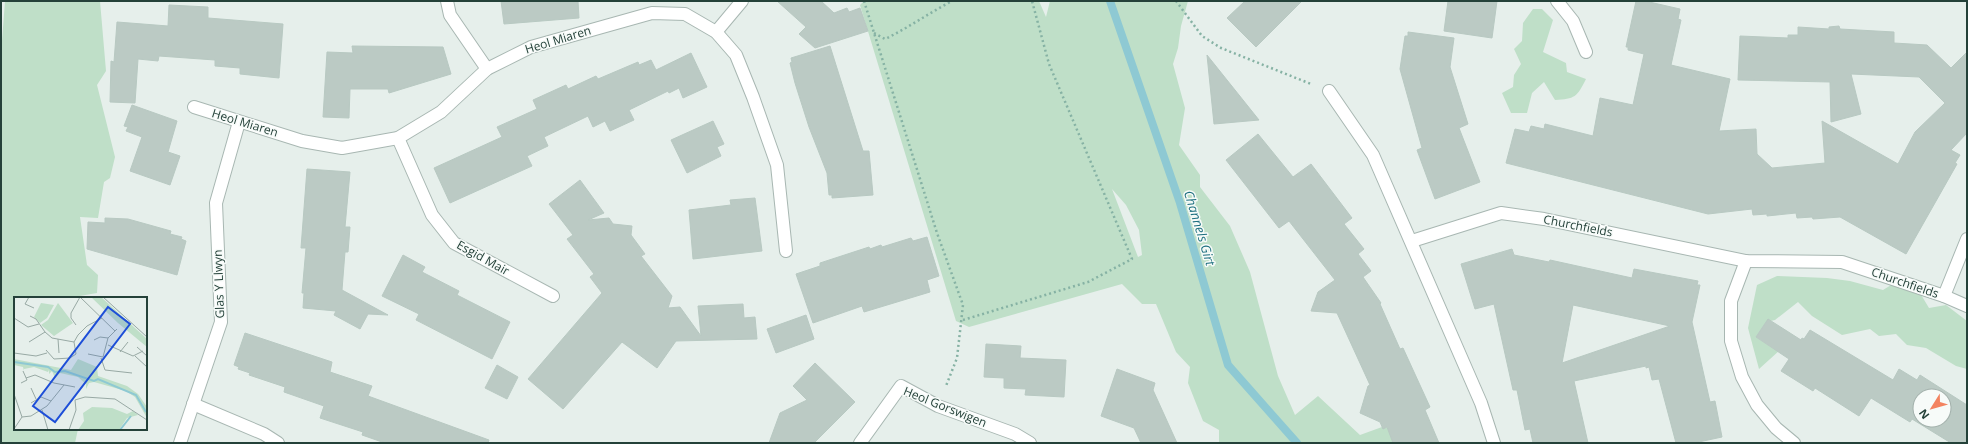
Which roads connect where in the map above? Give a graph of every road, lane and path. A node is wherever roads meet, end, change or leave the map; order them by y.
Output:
1 (447, 1) edge
2 (742, 1) edge
3 (864, 1) edge
4 (952, 1) edge
5 (1032, 1) edge
6 (1176, 1) edge
7 (1557, 1) edge
8 (716, 32) junction
9 (874, 33) junction
10 (1586, 52) dead end
11 (487, 69) junction
12 (1329, 90) joint
13 (194, 107) dead end
14 (239, 122) junction
15 (398, 138) junction
16 (1967, 239) edge
17 (1412, 241) junction
18 (786, 251) dead end
19 (1746, 261) junction
20 (553, 296) dead end
21 (1944, 296) junction
22 (1967, 306) edge
23 (963, 320) junction
24 (193, 404) junction
25 (938, 406) junction
26 (180, 443) edge
27 (278, 443) edge
28 (860, 443) edge
29 (1030, 443) edge
30 (1494, 443) edge
31 (1794, 443) edge

1 - 11 street
2 - 8 street
3 - 9 path
4 - 9 path
5 - 23 path
6 - 12 path
7 - 10 street
8 - 11 street, Heol Miaren
8 - 18 street, Heol Miaren
9 - 23 path
11 - 15 street, Heol Miaren
12 - 17 street
13 - 14 street, Heol Miaren
14 - 15 street, Heol Miaren
14 - 24 street, Glas Y Llwyn
15 - 20 street, Esgid Mair
16 - 21 street
17 - 19 street, Churchfields
17 - 30 street
19 - 21 street, Churchfields
19 - 31 street
21 - 22 street, Churchfields
23 - 25 path
24 - 26 street, Glas Y Llwyn
24 - 27 street
25 - 28 street, Heol Gorswigen
25 - 29 street, Heol Gorswigen

